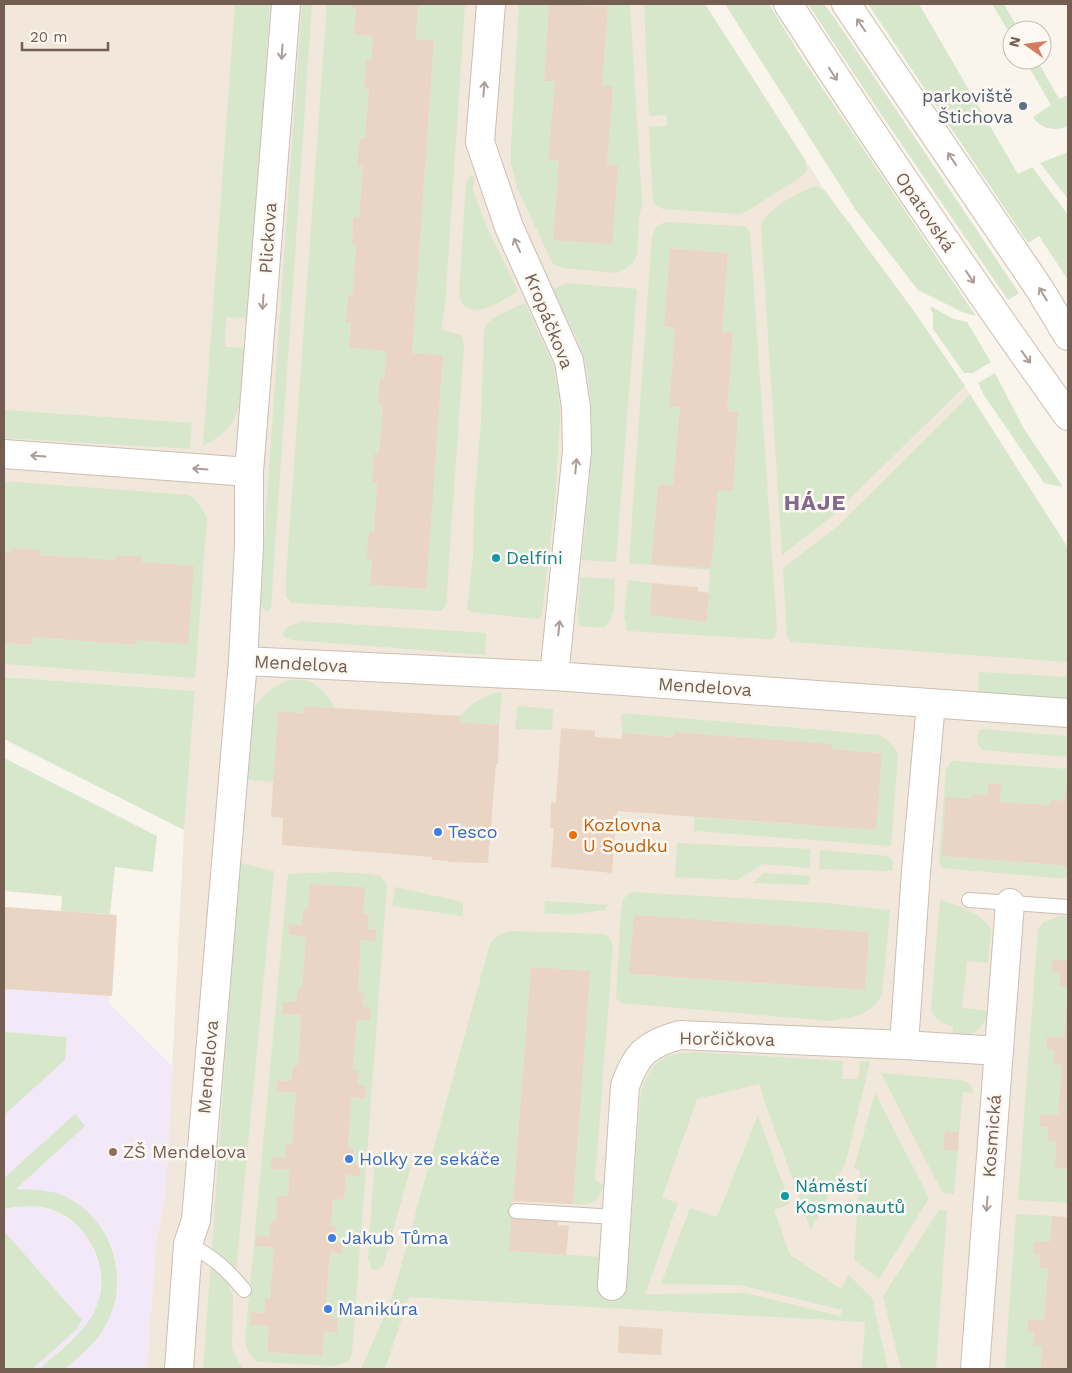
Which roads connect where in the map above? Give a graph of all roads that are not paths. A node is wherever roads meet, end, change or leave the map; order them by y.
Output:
1 (286, 4) edge
2 (491, 4) edge
3 (788, 4) edge
4 (846, 4) edge
5 (1068, 336) edge
6 (1068, 416) edge
7 (4, 454) edge
8 (249, 472) junction
9 (243, 661) junction
10 (554, 676) junction
11 (931, 703) junction
12 (1068, 713) edge
13 (969, 900) dead end
14 (1010, 903) junction
15 (1068, 907) edge
16 (904, 1045) junction
17 (999, 1051) junction
18 (516, 1211) dead end
19 (616, 1218) junction
20 (188, 1244) junction
21 (612, 1286) dead end
22 (244, 1290) dead end
23 (179, 1369) edge
24 (975, 1369) edge

1 -> 8 street, Plickova
10 -> 2 street, Kropáčkova
3 -> 6 street, Opatovská
5 -> 4 street
8 -> 7 street
8 - 9 street, Plickova
9 - 10 street, Mendelova
9 - 20 street, Mendelova
10 - 11 street, Mendelova
11 - 12 street, Mendelova
11 - 16 street
13 - 14 lane
14 - 15 lane
14 - 17 street, Kosmická
16 - 17 street, Horčičkova
16 - 19 street, Horčičkova
17 -> 24 street, Kosmická
18 - 19 lane
19 - 21 street, Horčičkova
20 - 22 lane
20 - 23 street, Mendelova

